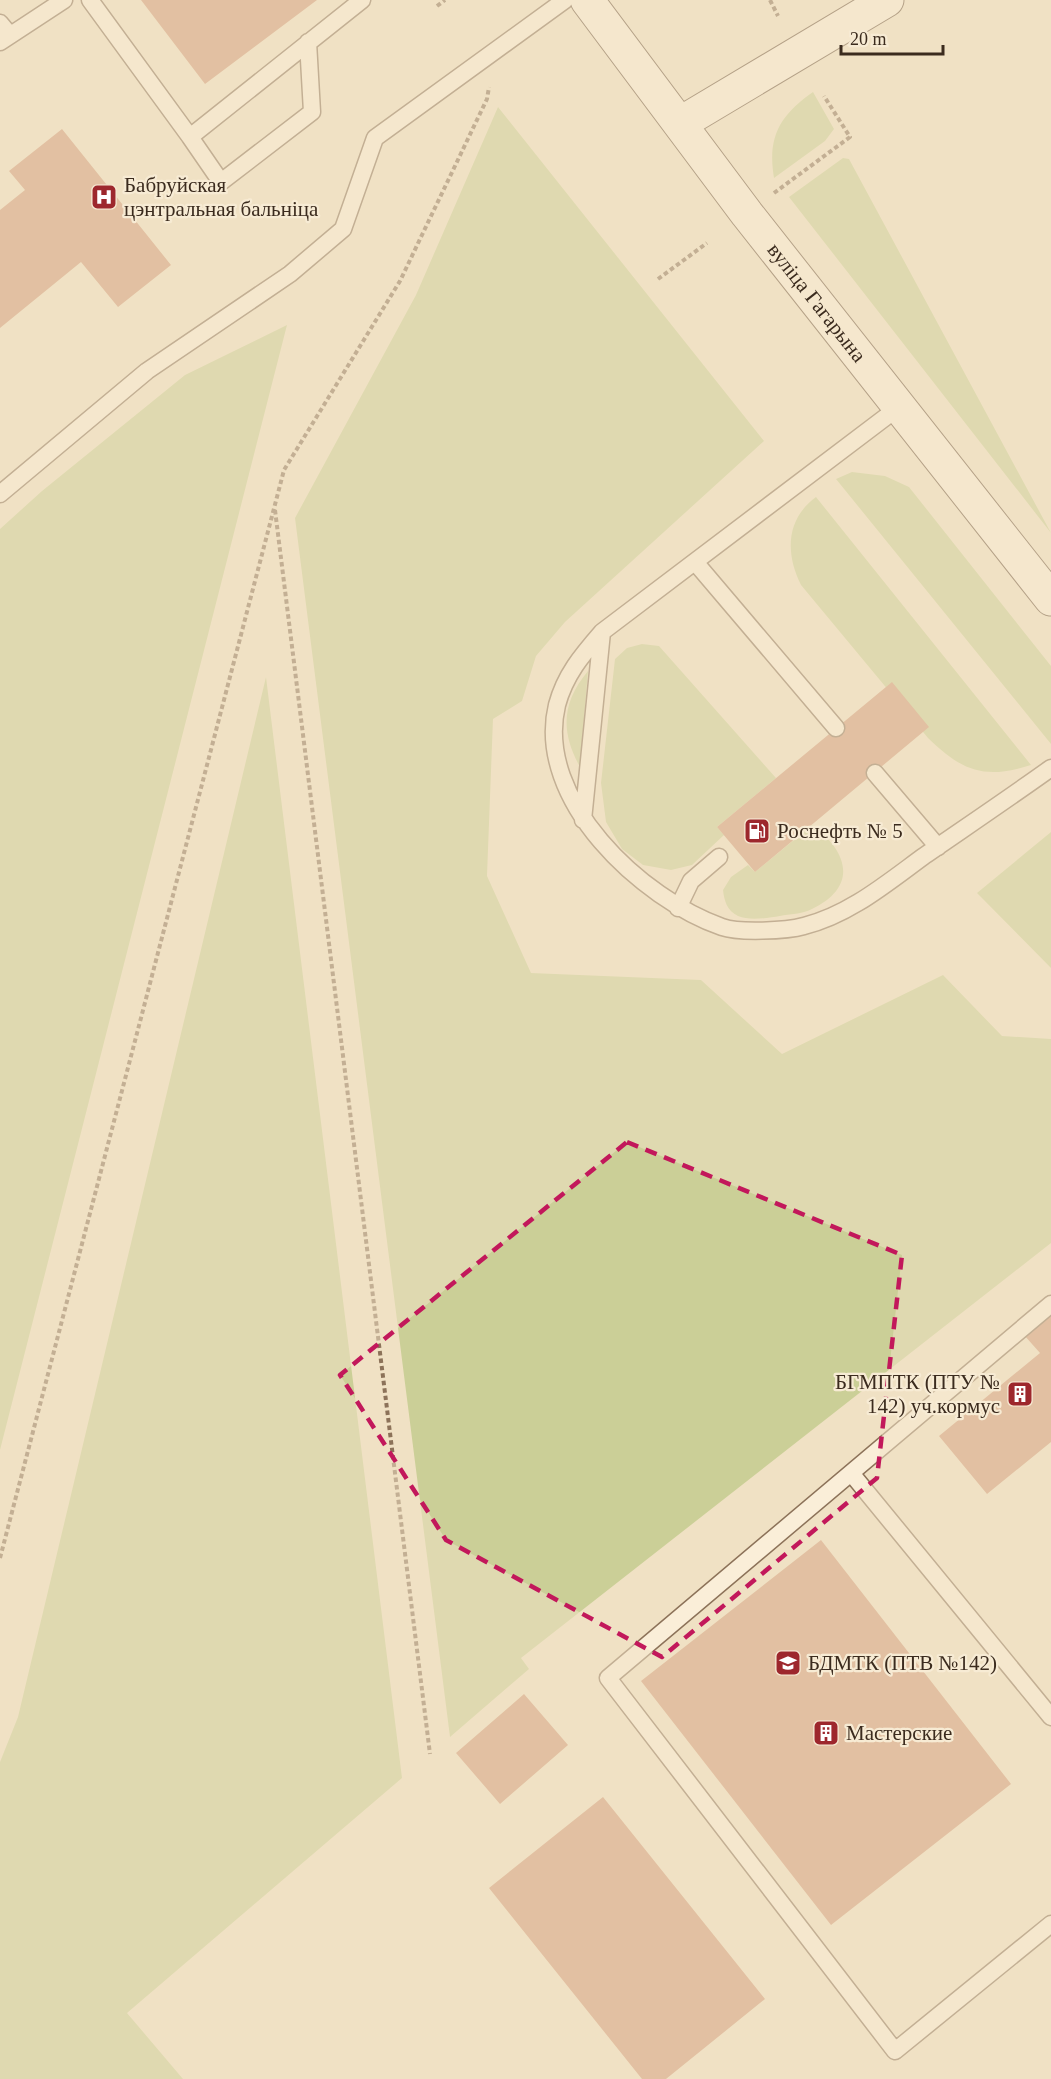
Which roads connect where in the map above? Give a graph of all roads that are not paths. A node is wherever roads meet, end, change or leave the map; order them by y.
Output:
1 (64, 0) edge
2 (362, 0) edge
3 (565, 0) edge
4 (587, 0) edge
5 (887, 0) edge
6 (92, 1) edge
7 (3, 33) edge
8 (308, 42) junction
9 (681, 123) junction
10 (190, 137) junction
11 (899, 407) junction
12 (0, 494) edge
13 (695, 562) junction
14 (1051, 599) edge
15 (602, 633) junction
16 (836, 728) dead end
17 (1051, 768) edge
18 (875, 772) dead end
19 (583, 821) junction
20 (938, 847) junction
21 (719, 857) dead end
22 (678, 908) junction
23 (1051, 1304) edge
24 (851, 1473) junction
25 (1051, 1717) edge
26 (1051, 1924) edge

1 - 7 lane
2 - 8 lane
3 - 12 lane
4 - 9 main road, вуліца Гагарына
5 - 9 main road
6 - 10 lane
8 - 10 lane
8 - 10 lane
9 - 11 main road, вуліца Гагарына
11 - 13 lane
11 - 14 main road, вуліца Гагарына
13 - 15 lane
13 - 16 lane
15 - 19 lane
15 - 19 lane
17 - 20 lane
18 - 20 lane
19 - 22 lane
20 - 22 lane
21 - 22 lane
23 - 24 lane
24 - 25 lane
24 - 26 lane

